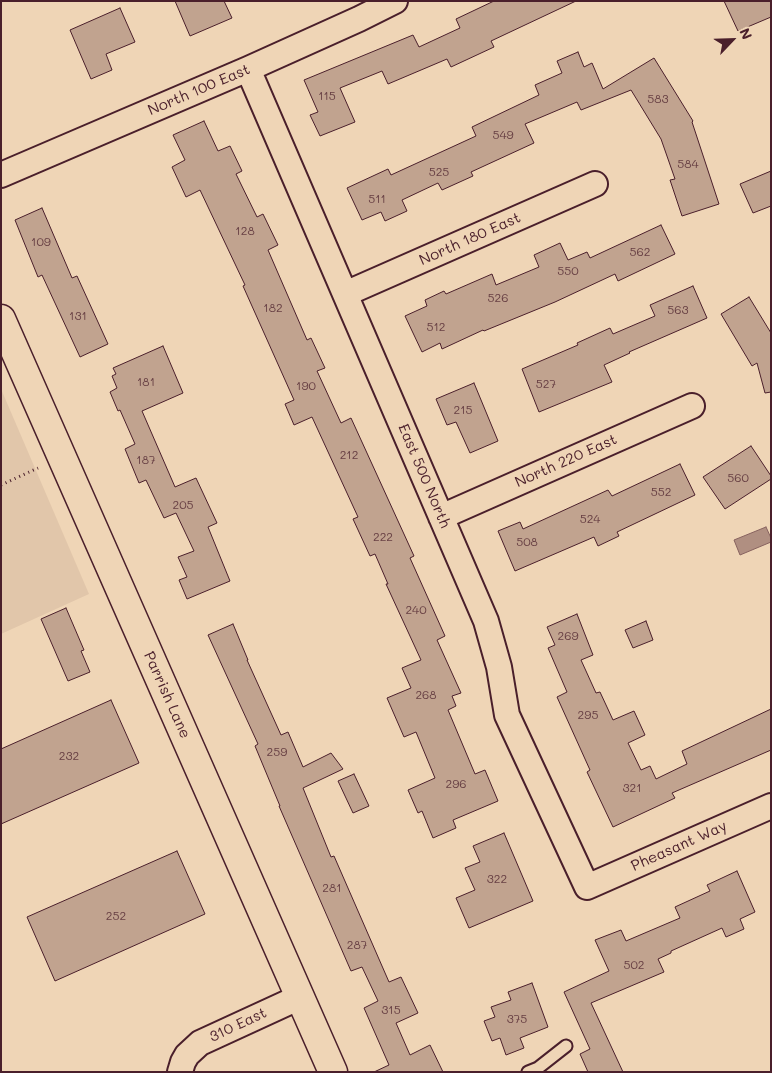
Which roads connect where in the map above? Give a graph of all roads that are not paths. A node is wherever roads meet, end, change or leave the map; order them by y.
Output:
1 (395, 1) edge
2 (248, 69) junction
3 (1, 175) edge
4 (595, 184) dead end
5 (345, 294) junction
6 (1, 319) edge
7 (692, 406) dead end
8 (441, 517) junction
9 (771, 806) edge
10 (587, 887) joint
11 (300, 997) junction
12 (566, 1046) dead end
13 (181, 1067) edge
14 (333, 1072) edge
15 (528, 1072) edge

1 - 2 street, North 100 East
2 - 3 street, North 100 East
2 - 5 street, East 500 North
4 - 5 street, North 180 East
5 - 8 street, East 500 North
6 - 11 street, Parrish Lane
7 - 8 street, North 220 East
8 - 10 street, East 500 North
9 - 10 street, Pheasant Way
11 - 13 street, 310 East
11 - 14 street, Parrish Lane
12 - 15 lane

